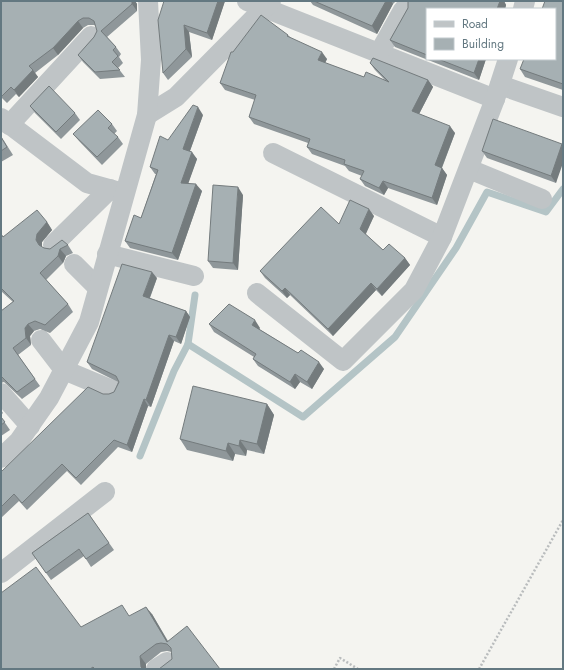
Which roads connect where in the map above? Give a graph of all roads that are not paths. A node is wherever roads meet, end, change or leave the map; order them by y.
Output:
1 (148, 1) edge
2 (261, 3) edge
3 (403, 10) dead end
4 (91, 36) dead end
5 (380, 53) junction
6 (508, 60) edge
7 (498, 92) junction
8 (563, 108) edge
9 (146, 115) junction
10 (5, 121) edge
11 (274, 153) dead end
12 (469, 169) junction
13 (117, 191) junction
14 (542, 199) dead end
15 (442, 237) junction
16 (53, 245) edge
17 (107, 254) junction
18 (74, 264) dead end
19 (194, 276) dead end
20 (98, 288) junction
21 (257, 293) dead end
22 (41, 340) dead end
23 (64, 370) junction
24 (112, 390) dead end
25 (1, 393) edge
26 (30, 426) junction
27 (1, 458) edge
28 (106, 492) dead end
29 (1, 573) edge

1 - 9 street
2 - 5 street
2 - 9 street
3 - 5 street
4 - 10 street
5 - 7 street
6 - 7 street
7 - 8 street
7 - 12 street
9 - 13 street
10 - 13 street
11 - 15 street
12 - 14 street
12 - 15 street
13 - 16 street
13 - 17 street
15 - 21 street
17 - 19 street
17 - 20 street
18 - 20 street
20 - 23 street
22 - 23 street
23 - 24 street
23 - 26 street
25 - 26 street
26 - 27 street
28 - 29 street

